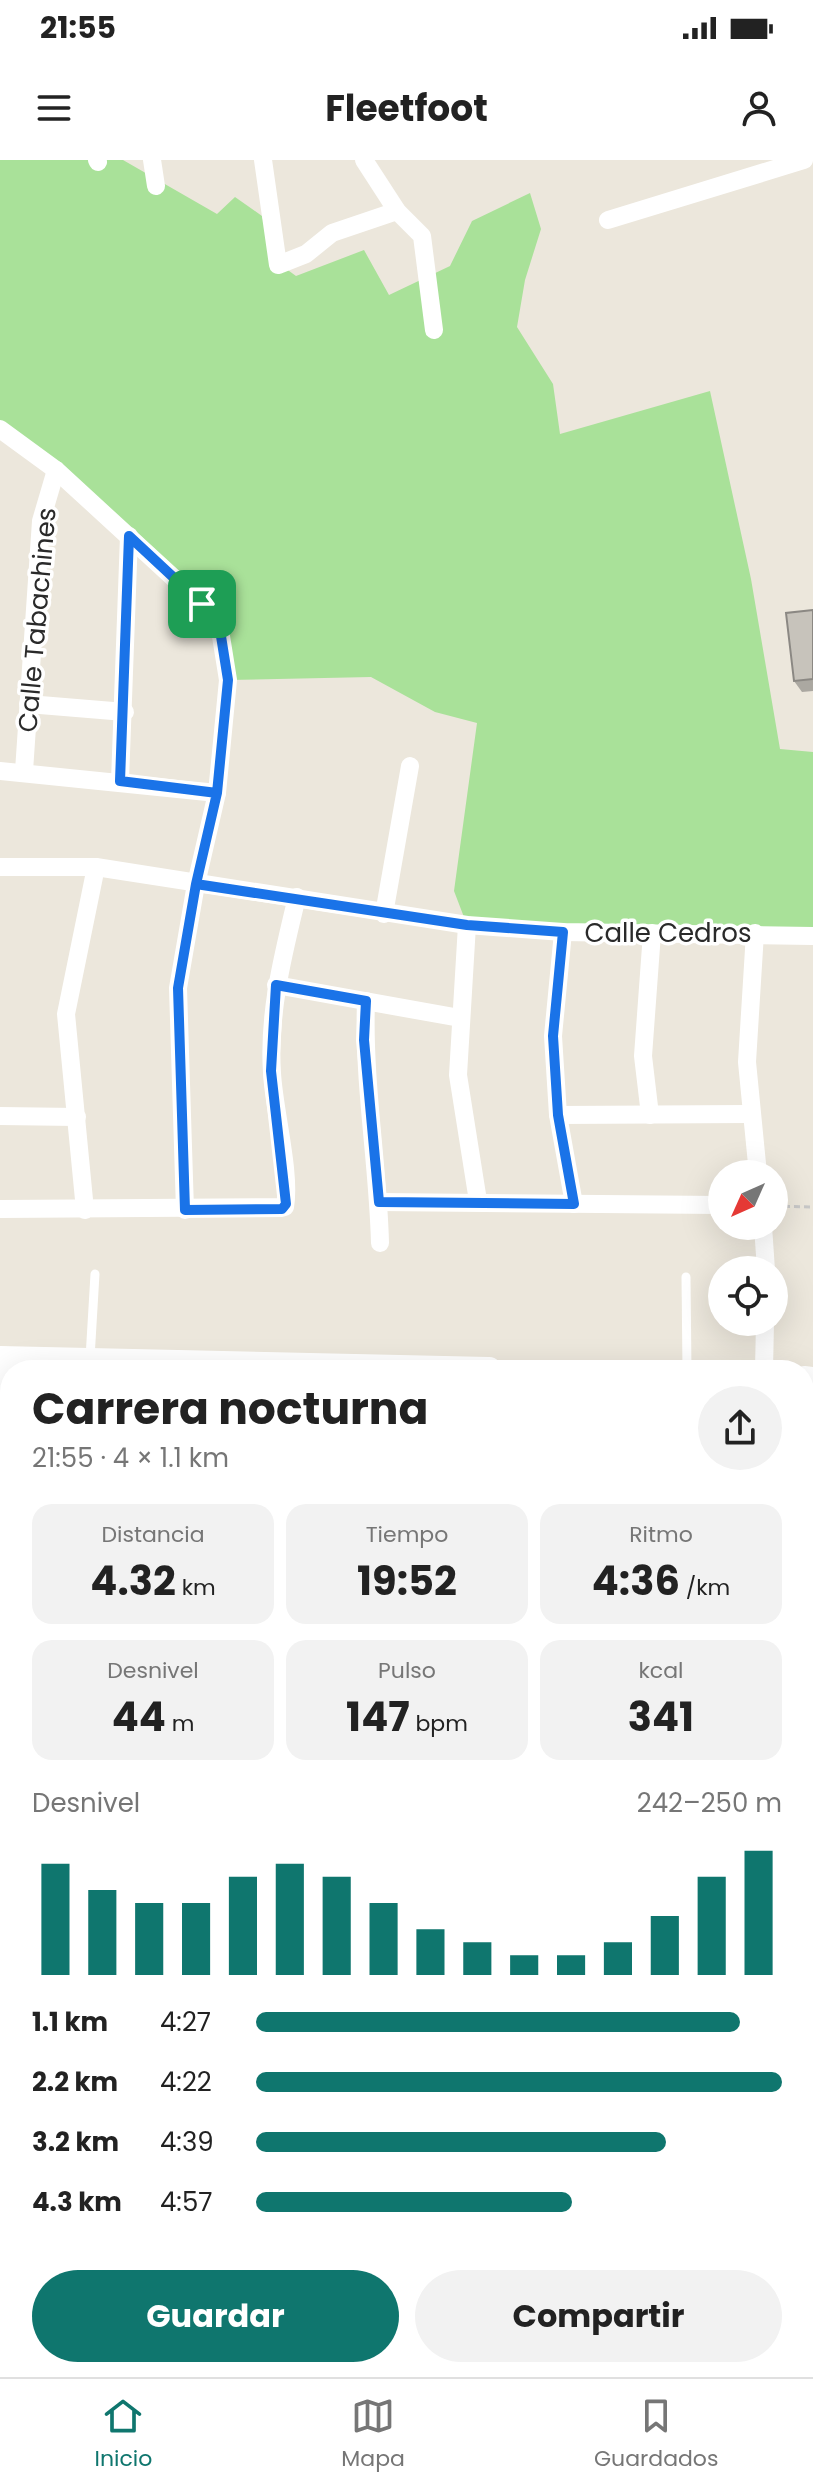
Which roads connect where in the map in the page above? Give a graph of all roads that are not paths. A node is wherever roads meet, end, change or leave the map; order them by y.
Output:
1 (152, 160) edge
2 (263, 160) edge
3 (364, 160) edge
4 (804, 160) edge
5 (156, 186) dead end
6 (397, 211) junction
7 (608, 220) dead end
8 (434, 330) dead end
9 (0, 429) edge
10 (56, 470) junction
11 (129, 536) junction
12 (28, 704) junction
13 (125, 712) junction
14 (410, 766) dead end
15 (0, 771) edge
16 (24, 771) junction
17 (120, 781) junction
18 (217, 793) junction
19 (0, 867) edge
20 (96, 867) junction
21 (196, 884) junction
22 (297, 897) junction
23 (384, 914) junction
24 (467, 925) junction
25 (563, 932) junction
26 (652, 933) junction
27 (755, 933) junction
28 (813, 936) edge
29 (276, 985) junction
30 (366, 1001) junction
31 (460, 1018) junction
32 (749, 1114) junction
33 (558, 1115) junction
34 (650, 1115) junction
35 (0, 1116) edge
36 (77, 1117) junction
37 (756, 1160) edge
38 (478, 1201) junction
39 (379, 1202) junction
40 (574, 1204) junction
41 (708, 1205) edge
42 (0, 1209) edge
43 (85, 1210) junction
44 (185, 1210) junction
45 (380, 1243) dead end
46 (95, 1274) dead end
47 (686, 1277) dead end
48 (765, 1336) edge
49 (90, 1360) edge
50 (687, 1360) edge
51 (764, 1360) edge

1 - 5 street
2 - 6 street
3 - 6 street
4 - 7 street
6 - 8 street
9 - 10 street
10 - 11 street
10 - 12 street, Calle Tabachines
11 - 13 street
11 - 18 street
12 - 13 street
12 - 16 street, Calle Tabachines
13 - 17 street
14 - 23 street
15 - 16 street
16 - 17 street
17 - 18 street
18 - 21 street
19 - 20 street, Calle Cedros
20 - 21 street, Calle Cedros
20 - 36 street
21 - 22 street, Calle Cedros
21 - 44 street
22 - 23 street, Calle Cedros
22 - 29 street
23 - 24 street, Calle Cedros
24 - 25 street, Calle Cedros
24 - 31 street
25 - 26 street, Calle Cedros
25 - 33 street
26 - 27 street, Calle Cedros
26 - 34 street
27 - 28 street, Calle Cedros
27 - 32 street
29 - 30 street
29 - 44 street
30 - 31 street
30 - 39 street
31 - 38 street
32 - 34 street
32 - 37 street
33 - 34 street
33 - 40 street
35 - 36 street
36 - 43 street
38 - 39 street
38 - 40 street
39 - 45 street
40 - 41 street
42 - 43 street
43 - 44 street
46 - 49 lane
47 - 50 lane
48 - 51 street

